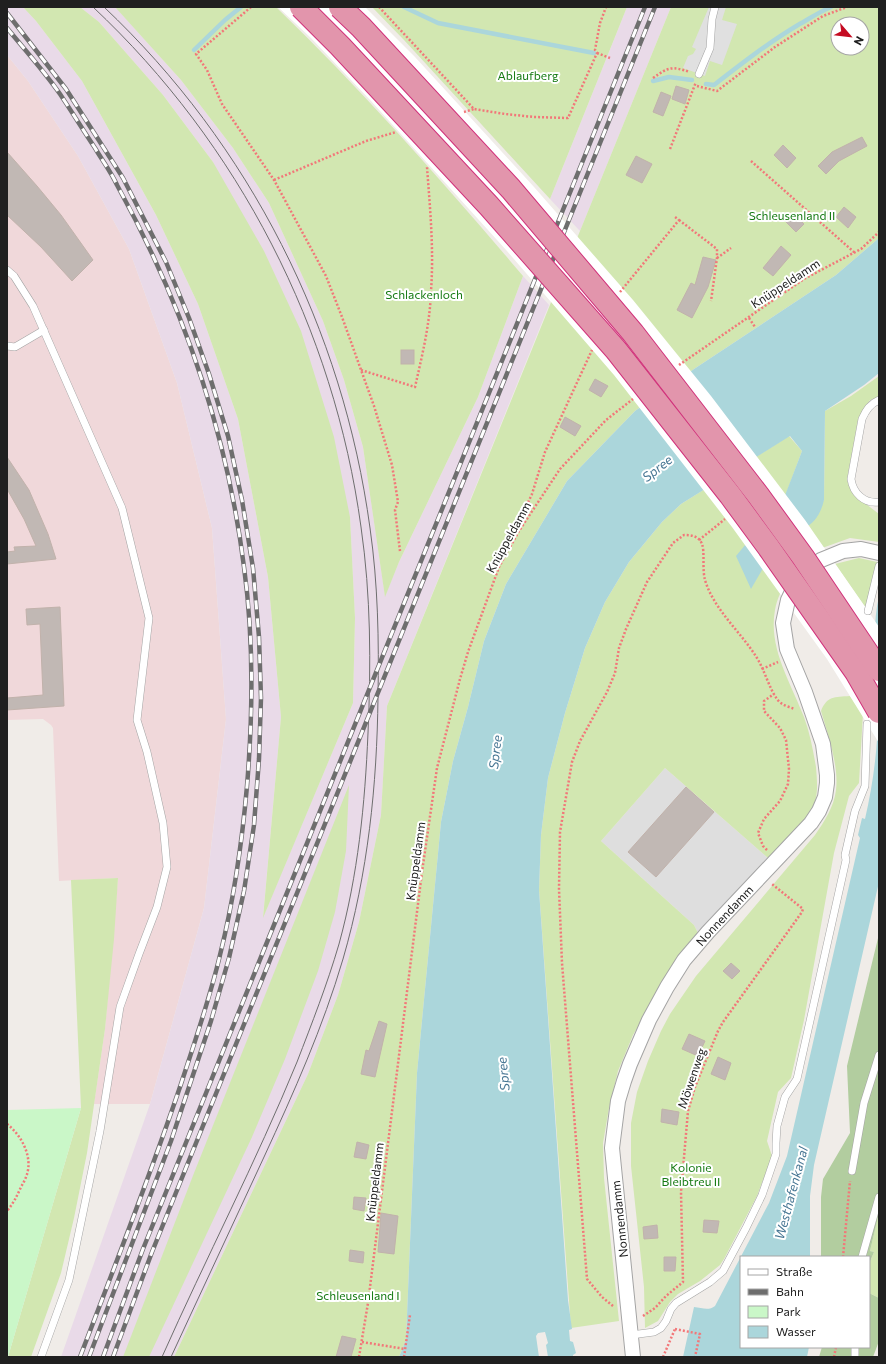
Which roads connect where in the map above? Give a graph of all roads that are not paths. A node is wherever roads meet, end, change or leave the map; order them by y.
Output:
1 (301, 7) edge
2 (340, 7) edge
3 (715, 7) edge
4 (699, 74) road end
5 (7, 270) edge
6 (44, 330) junction
7 (7, 346) edge
8 (879, 400) edge
9 (879, 502) edge
10 (879, 553) edge
11 (879, 566) edge
12 (868, 612) dead end
13 (879, 670) edge
14 (873, 718) edge
15 (879, 1055) edge
16 (852, 1171) road end
17 (879, 1196) edge
18 (862, 1256) edge
19 (636, 1335) junction
20 (41, 1357) edge
21 (633, 1357) edge

1 - 14 highway, bridge
2 - 13 highway, bridge
3 - 4 lane
5 - 6 lane
6 - 7 lane
6 - 20 lane
8 - 9 lane
10 - 19 street, Nonnendamm
11 - 12 lane
14 - 19 lane
15 - 16 lane
17 - 18 lane
19 - 21 street, Nonnendamm

